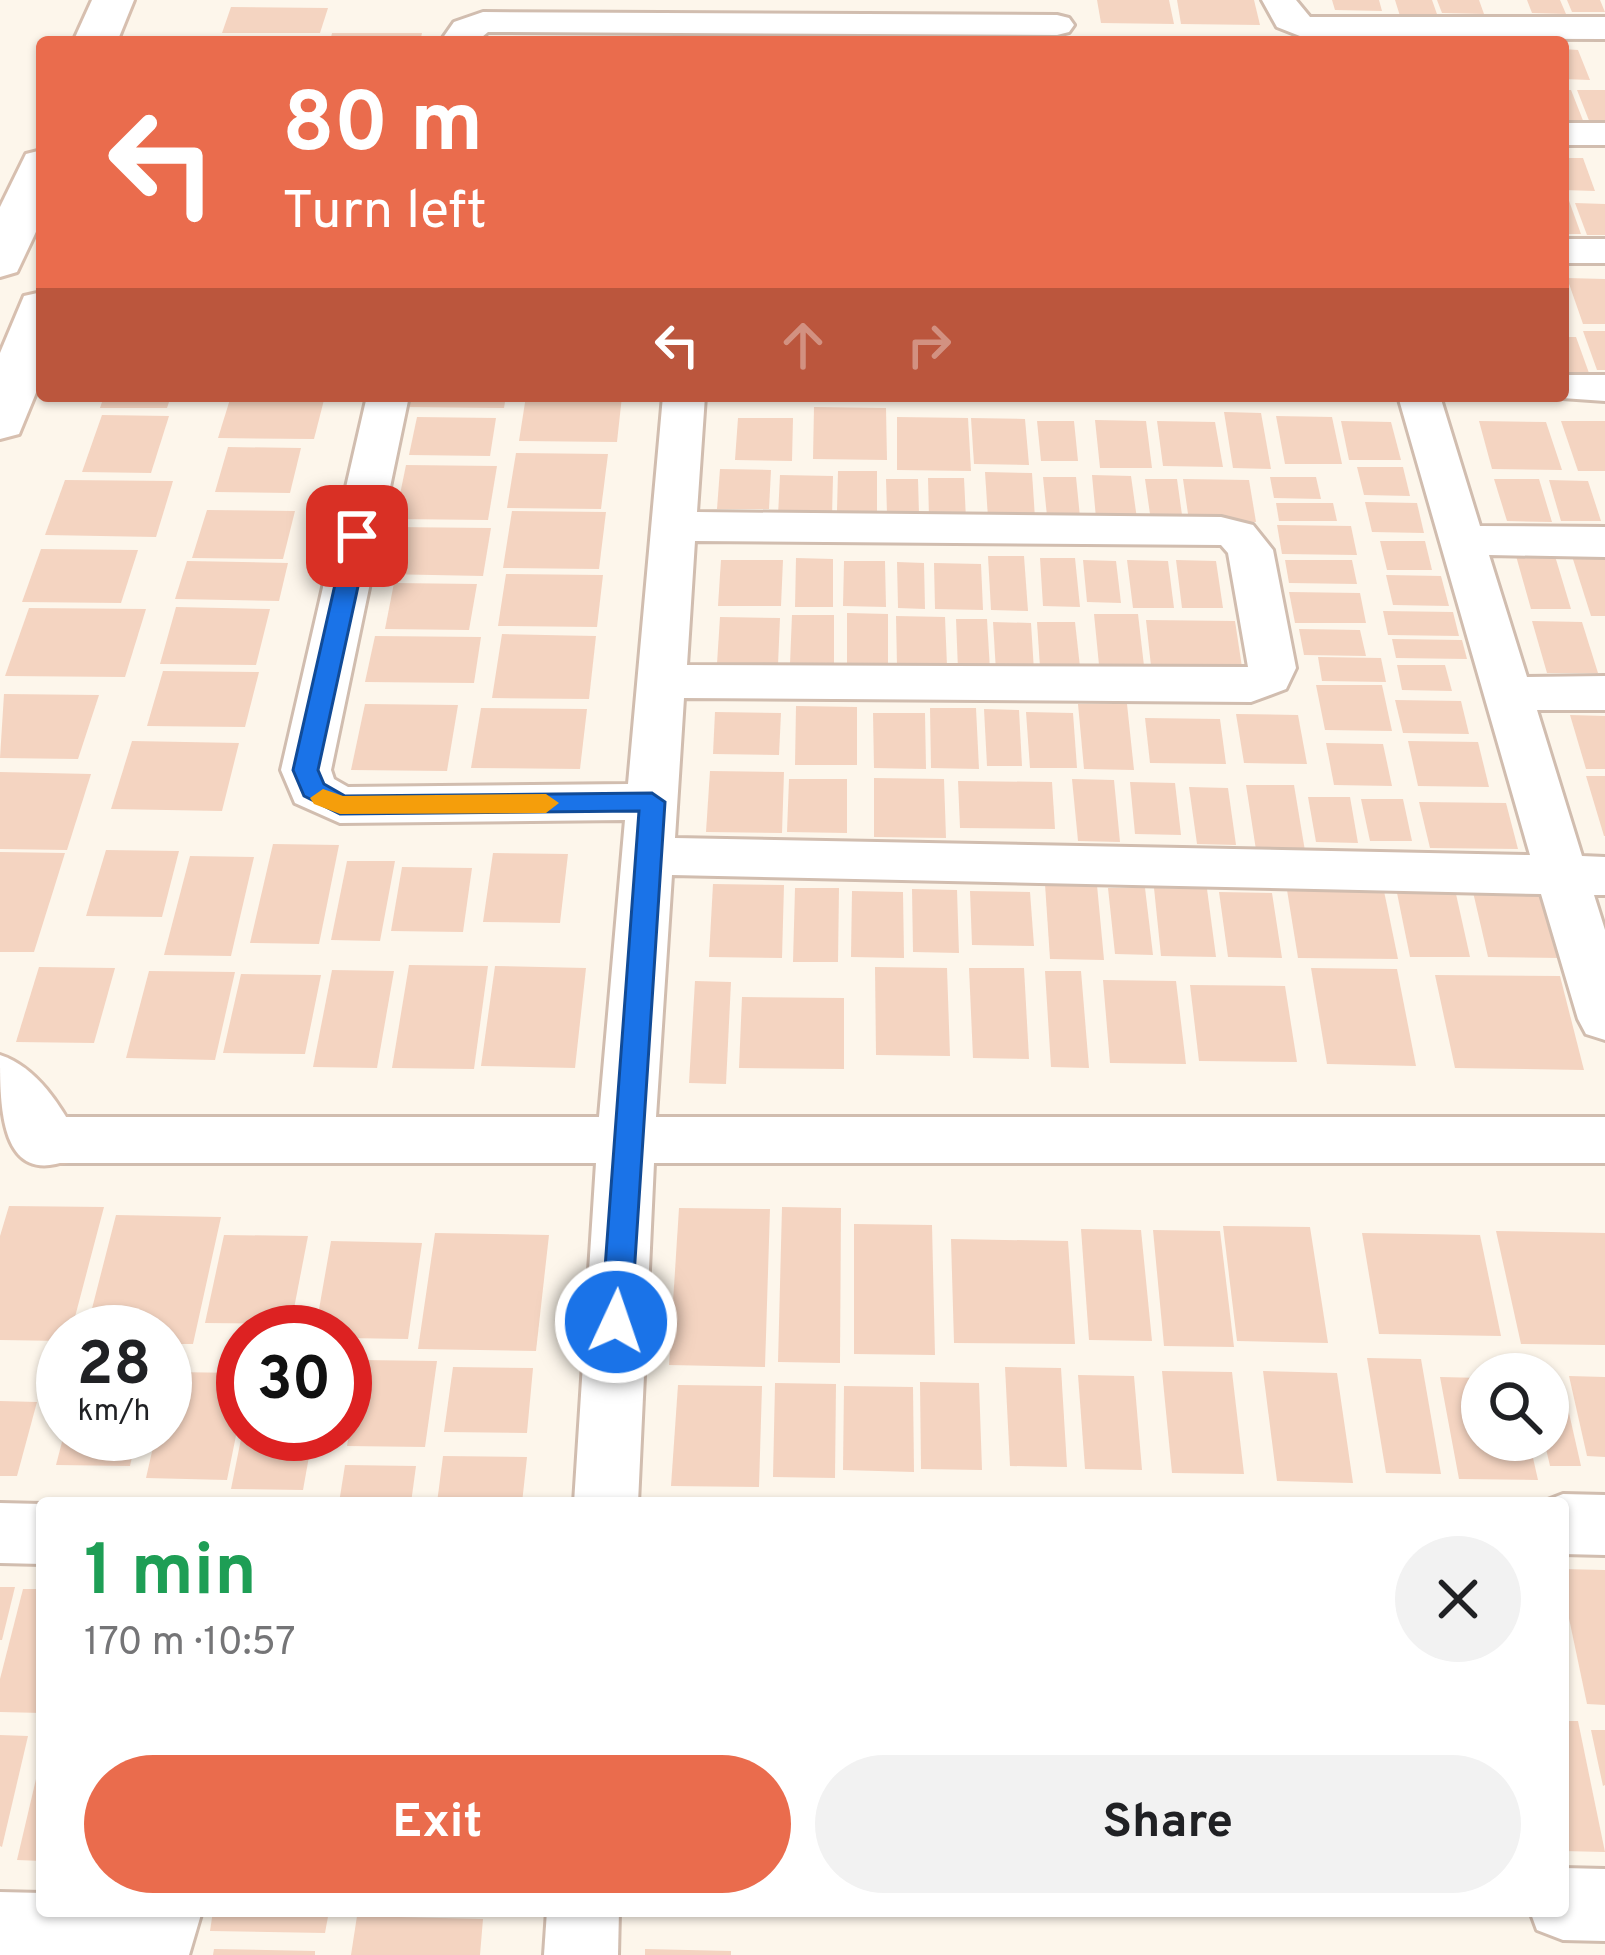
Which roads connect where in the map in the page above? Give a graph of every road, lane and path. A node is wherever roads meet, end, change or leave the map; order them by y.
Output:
1 (112, 0) edge
2 (152, 0) edge
3 (1279, 0) edge
4 (1056, 22) edge
5 (1605, 28) edge
6 (713, 34) edge
7 (97, 36) edge
8 (139, 36) edge
9 (462, 36) edge
10 (1569, 134) edge
11 (1605, 134) edge
12 (36, 177) edge
13 (1569, 250) edge
14 (1605, 251) edge
15 (2, 252) edge
16 (36, 324) edge
17 (1569, 388) edge
18 (1605, 388) edge
19 (387, 402) edge
20 (684, 402) edge
21 (1421, 402) edge
22 (0, 423) edge
23 (674, 526) junction
24 (1462, 540) junction
25 (1605, 542) edge
26 (662, 681) junction
27 (1508, 694) junction
28 (1605, 694) edge
29 (652, 802) junction
30 (648, 856) junction
31 (1584, 876) edge
32 (1605, 1019) edge
33 (0, 1082) edge
34 (626, 1140) junction
35 (1605, 1140) edge
36 (22, 1141) edge
37 (606, 1497) edge
38 (1569, 1524) edge
39 (1605, 1525) edge
40 (0, 1533) edge
41 (36, 1534) edge
42 (1569, 1904) edge
43 (1605, 1905) edge
44 (583, 1917) edge
45 (0, 1929) edge
46 (163, 1932) edge
47 (580, 1955) edge

1 - 7 street
2 - 8 street
3 - 5 street
4 - 6 street
6 - 9 street
10 - 11 street
12 - 15 street
13 - 14 street
16 - 22 street
17 - 18 street
19 - 29 street
20 - 23 street
21 - 24 street
23 - 26 street
23 - 26 street
24 - 25 street
24 - 27 street
26 - 29 street
27 - 28 street
27 - 31 street
29 - 30 street
30 - 31 street
30 - 34 street
31 - 32 street
33 - 36 street
34 - 35 street
34 - 36 street
34 - 37 street
38 - 39 street
40 - 41 street
42 - 43 street
44 - 47 street
45 - 46 street

